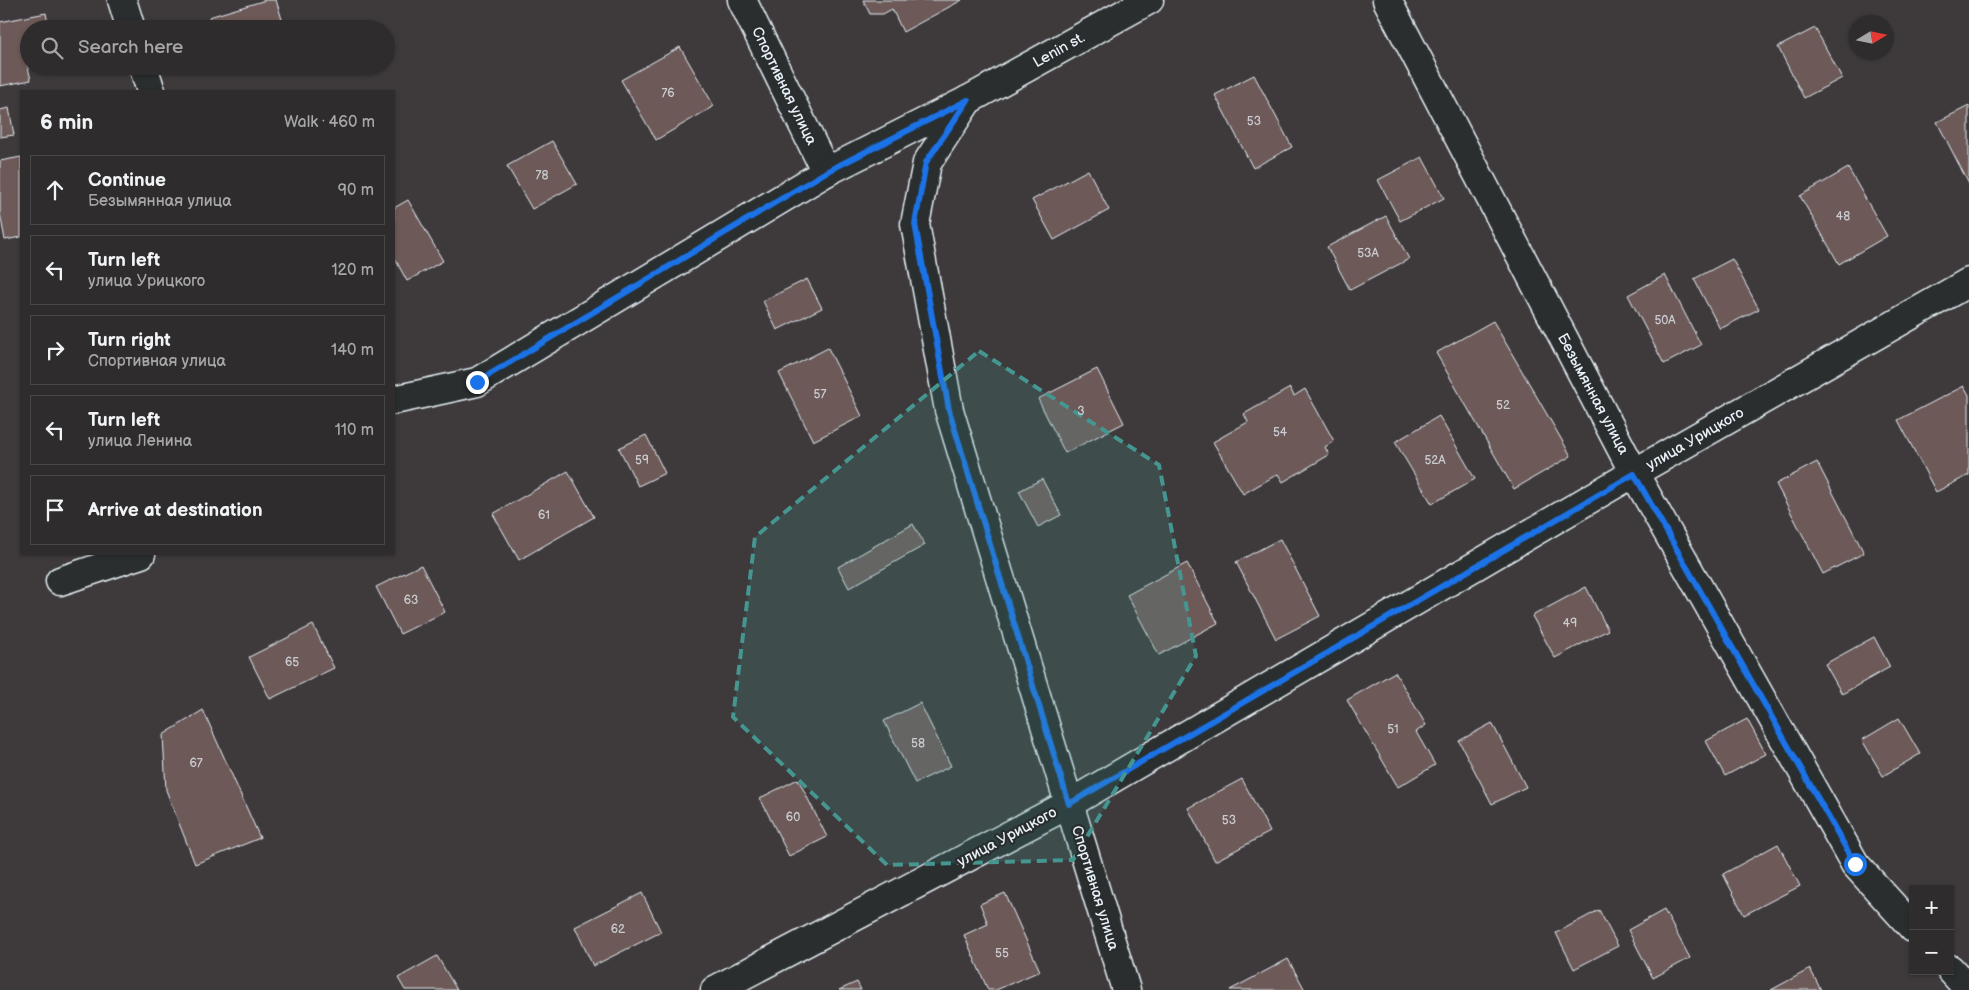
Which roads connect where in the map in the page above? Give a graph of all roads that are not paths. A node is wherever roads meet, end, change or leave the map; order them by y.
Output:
1 (122, 0) edge
2 (742, 0) edge
3 (1150, 0) edge
4 (1387, 0) edge
5 (128, 20) edge
6 (146, 75) edge
7 (151, 90) edge
8 (968, 100) junction
9 (826, 172) junction
10 (1969, 282) edge
11 (395, 400) edge
12 (1634, 474) junction
13 (138, 555) edge
14 (60, 581) dead end
15 (1069, 804) junction
16 (1909, 924) edge
17 (1954, 973) edge
18 (714, 990) edge
19 (1126, 990) edge
20 (1969, 990) edge

1 - 5 street
2 - 9 street, Спортивная улица
3 - 8 street, Lenin st.
4 - 12 street, Безымянная улица
6 - 7 street
8 - 9 street, Lenin st.
8 - 15 street, Спортивная улица
9 - 11 street, Lenin st.
10 - 12 street, улица Урицкого
12 - 15 street, улица Урицкого
12 - 16 street, Безымянная улица
13 - 14 street
15 - 18 street, улица Урицкого
15 - 19 street, Спортивная улица
17 - 20 street

